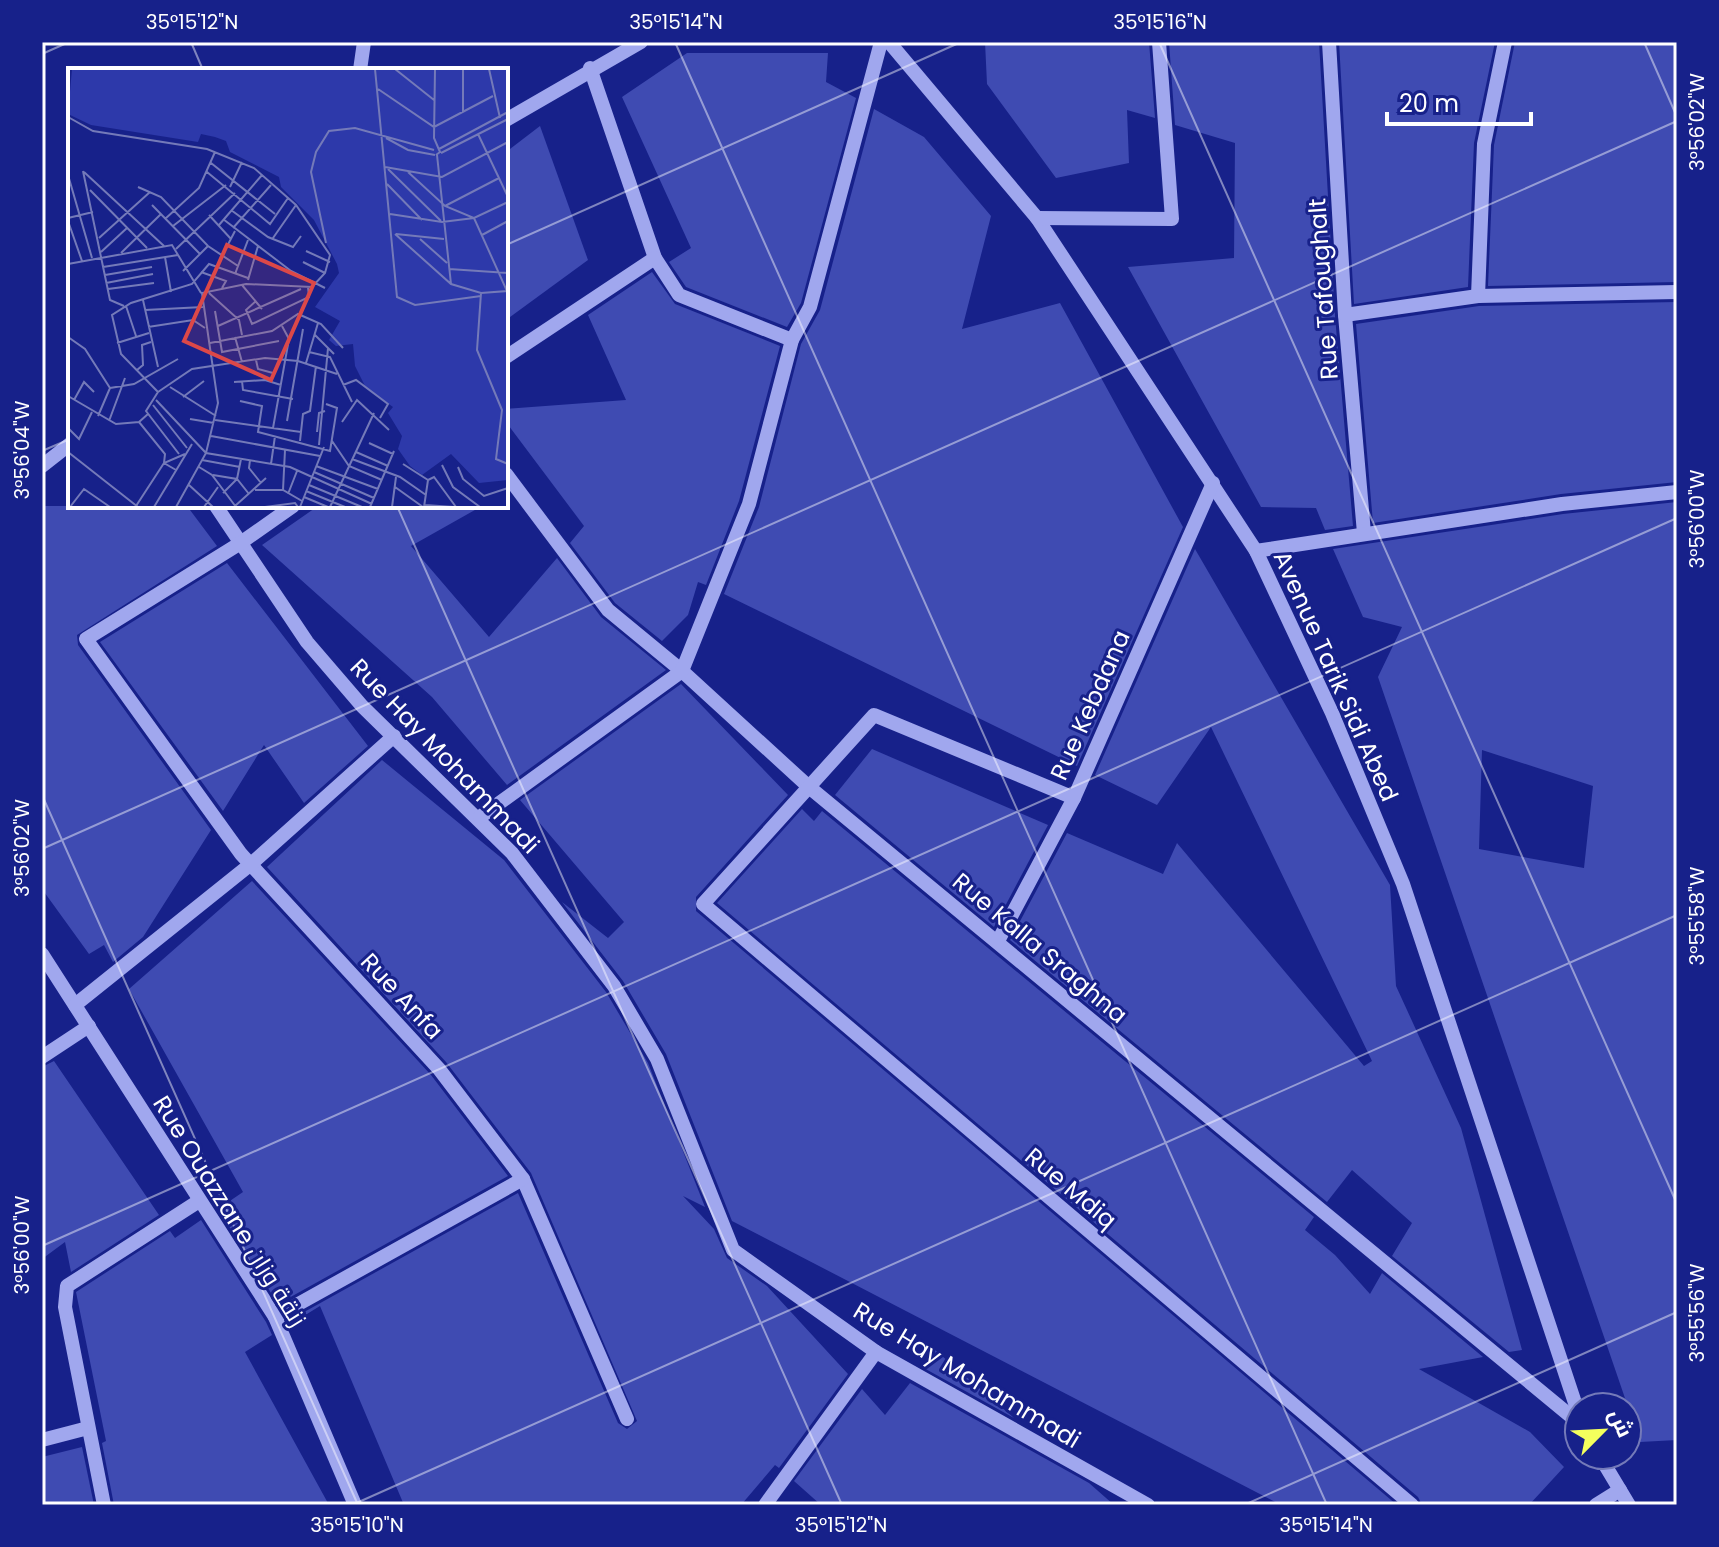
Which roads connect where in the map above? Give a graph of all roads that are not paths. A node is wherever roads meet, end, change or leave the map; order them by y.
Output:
1 (364, 42) edge
2 (881, 42) edge
3 (889, 42) edge
4 (1159, 42) edge
5 (1329, 42) edge
6 (1505, 42) edge
7 (632, 44) edge
8 (360, 68) edge
9 (590, 68) junction
10 (508, 119) edge
11 (1037, 218) junction
12 (655, 258) junction
13 (1677, 292) edge
14 (1478, 296) junction
15 (1345, 315) junction
16 (792, 340) junction
17 (508, 356) edge
18 (68, 446) edge
19 (42, 466) edge
20 (508, 477) edge
21 (1213, 483) junction
22 (1677, 492) edge
23 (217, 508) edge
24 (290, 508) edge
25 (1364, 533) junction
26 (239, 544) junction
27 (1256, 551) junction
28 (682, 671) junction
29 (394, 736) junction
30 (809, 787) junction
31 (1074, 798) junction
32 (480, 817) junction
33 (251, 864) junction
34 (998, 941) junction
35 (42, 954) edge
36 (75, 1005) junction
37 (89, 1026) junction
38 (42, 1057) edge
39 (523, 1179) junction
40 (199, 1201) junction
41 (275, 1317) junction
42 (876, 1352) junction
43 (1571, 1391) edge
44 (1563, 1410) edge
45 (627, 1419) dead end
46 (88, 1428) junction
47 (42, 1440) edge
48 (1609, 1471) edge
49 (1620, 1490) junction
50 (104, 1505) edge
51 (355, 1505) edge
52 (765, 1505) edge
53 (1148, 1505) edge
54 (1412, 1505) edge
55 (1596, 1505) edge
56 (1629, 1505) edge

1 - 8 street
2 - 16 street
3 - 11 street, Avenue Tarik Sidi Abed
4 - 11 street
5 - 15 street, Rue Tafoughalt
6 - 14 street
7 - 9 street
9 - 10 street
9 - 12 street
11 - 21 street, Avenue Tarik Sidi Abed
12 - 16 street
12 - 17 street
13 - 14 street
14 - 15 street
15 - 25 street, Rue Tafoughalt
16 - 28 street
18 - 19 street
20 - 28 street, Rue Kalla Sraghna
21 - 27 street, Avenue Tarik Sidi Abed
21 - 31 street, Rue Kebdana
22 - 25 street
23 - 26 street, Rue Hay Mohammadi
24 - 26 street
25 - 27 street
26 - 29 street, Rue Hay Mohammadi
26 - 33 street, Rue Anfa
27 - 43 street, Avenue Tarik Sidi Abed
28 - 30 street, Rue Kalla Sraghna
28 - 32 street
29 - 32 street, Rue Hay Mohammadi
29 - 33 street
30 - 31 street
30 - 34 street, Rue Kalla Sraghna
30 - 54 street, Rue Mdiq
31 - 34 street, Rue Kebdana
32 - 42 street, Rue Hay Mohammadi
33 - 36 street
33 - 39 street, Rue Anfa
34 - 44 street, Rue Kalla Sraghna
35 - 36 street, Rue Ouazzane زنقة وزان
36 - 37 street, Rue Ouazzane زنقة وزان
37 - 38 street
37 - 40 street, Rue Ouazzane زنقة وزان
39 - 41 street
39 - 45 street, Rue Anfa
40 - 41 street, Rue Ouazzane زنقة وزان
40 - 46 street
41 - 51 street, Rue Ouazzane زنقة وزان
42 - 52 street
42 - 53 street, Rue Hay Mohammadi
46 - 47 street
46 - 50 street
48 - 49 street
49 - 55 street
49 - 56 street

